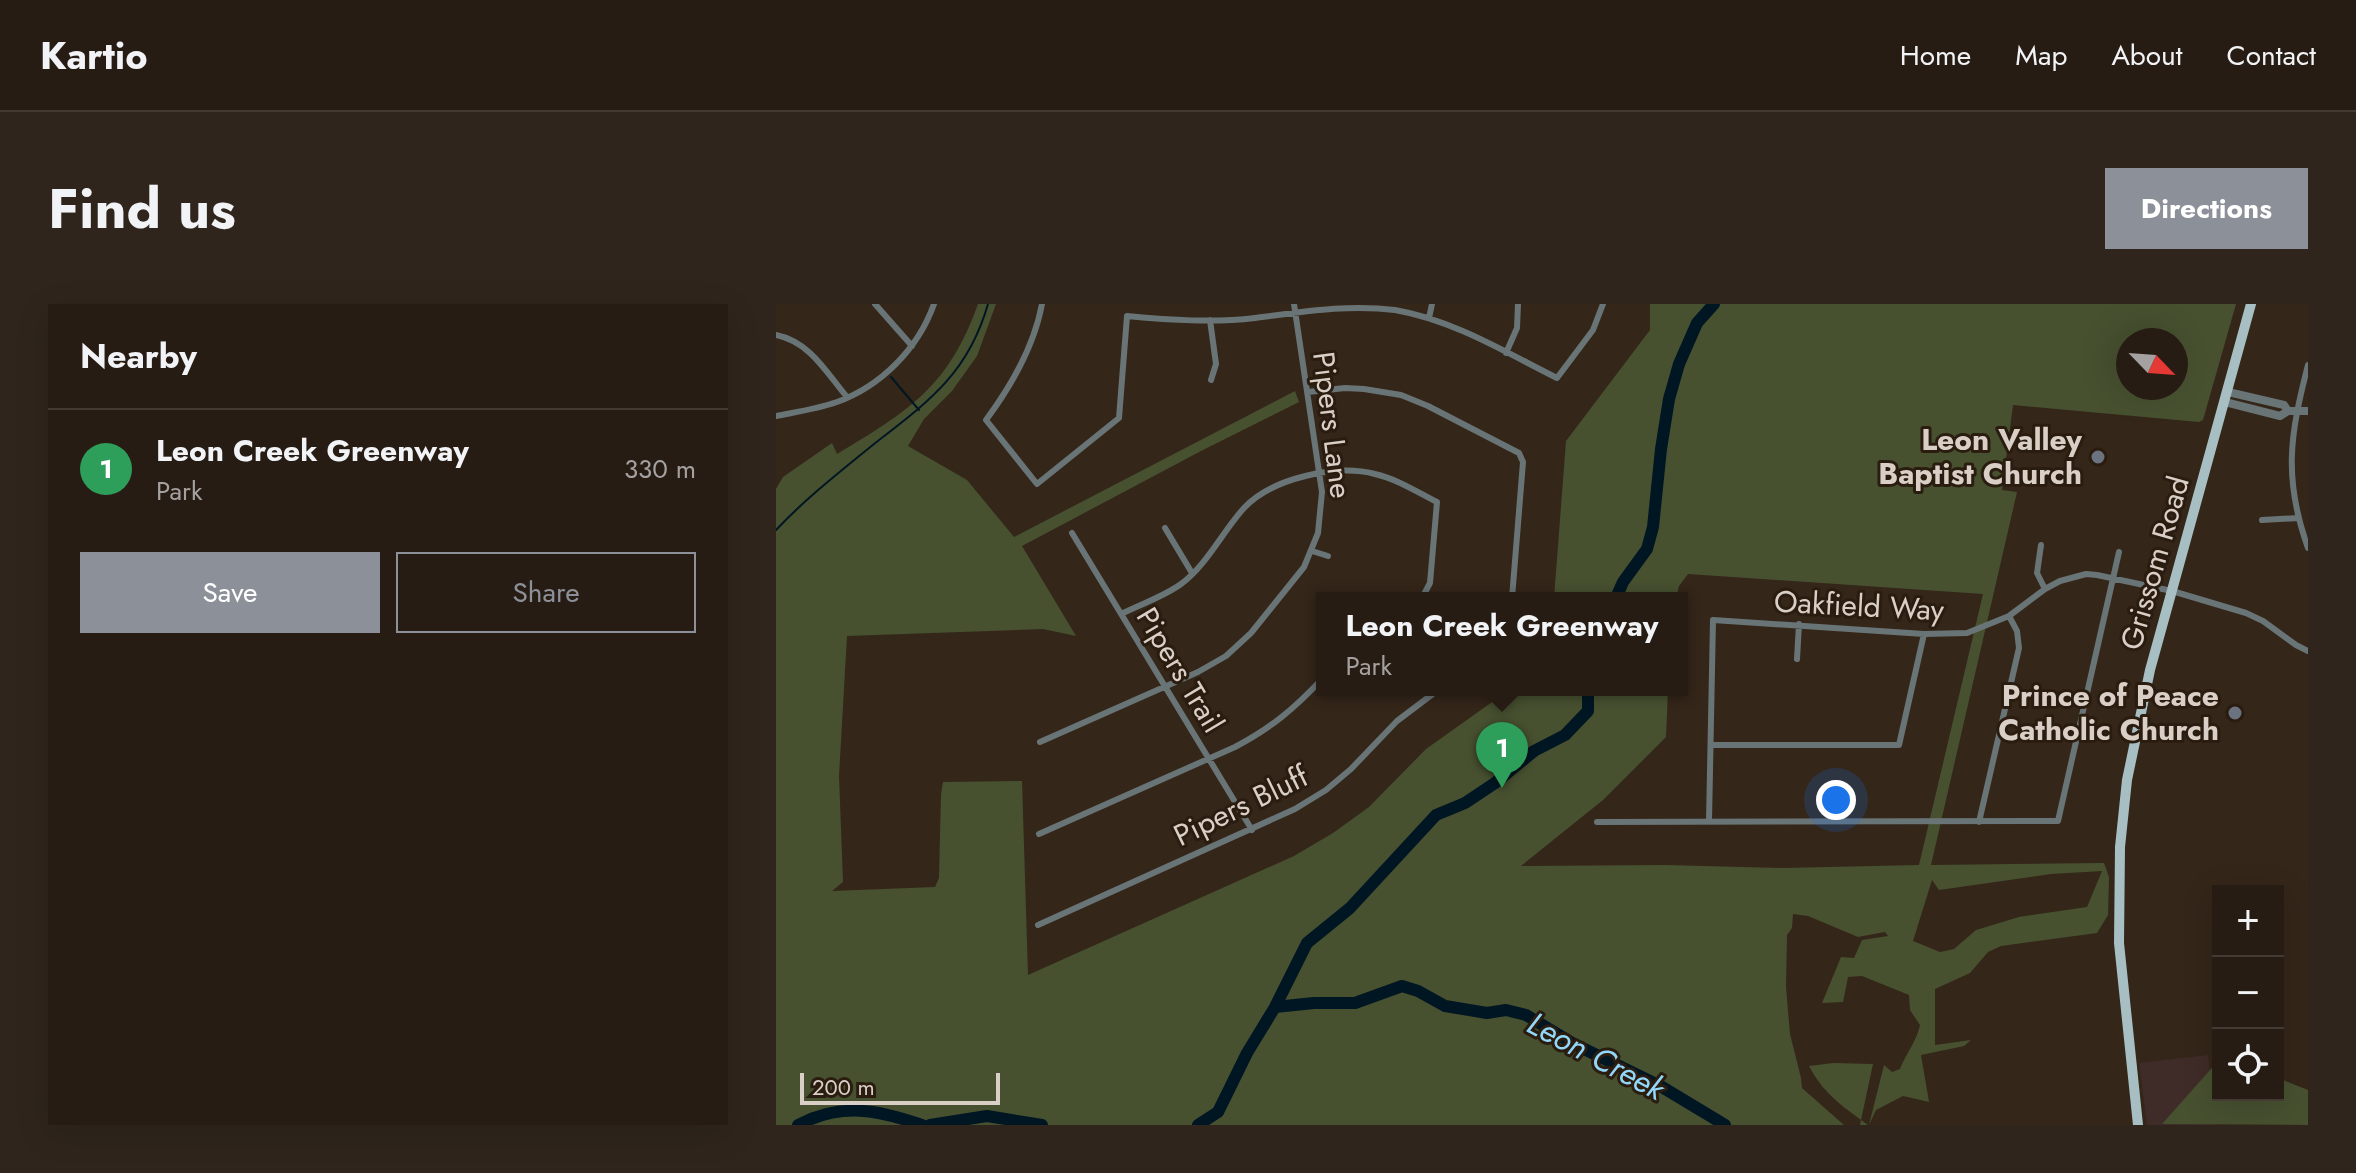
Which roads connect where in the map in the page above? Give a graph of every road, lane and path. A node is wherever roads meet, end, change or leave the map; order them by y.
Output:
1 (875, 304) edge
2 (934, 304) edge
3 (1042, 304) edge
4 (1432, 304) edge
5 (1518, 304) edge
6 (1603, 304) edge
7 (2251, 304) edge
8 (1294, 308) edge
9 (1429, 318) junction
10 (1210, 320) junction
11 (776, 335) edge
12 (912, 346) junction
13 (1506, 353) junction
14 (2308, 365) edge
15 (1211, 380) dead end
16 (1308, 392) junction
17 (847, 397) junction
18 (2227, 397) junction
19 (2308, 411) edge
20 (2292, 412) junction
21 (776, 416) edge
22 (1320, 473) junction
23 (1244, 493) dead end
24 (1251, 501) junction
25 (2299, 518) junction
26 (2262, 520) dead end
27 (1165, 528) dead end
28 (1072, 533) dead end
29 (2041, 545) dead end
30 (2308, 548) edge
31 (1312, 551) junction
32 (2119, 552) dead end
33 (1328, 556) dead end
34 (1192, 573) junction
35 (2114, 577) junction
36 (2045, 589) junction
37 (2172, 591) junction
38 (1426, 592) edge
39 (1512, 592) edge
40 (1121, 614) junction
41 (2009, 616) junction
42 (1799, 624) junction
43 (1924, 634) junction
44 (2308, 651) edge
45 (1797, 659) dead end
46 (1316, 685) edge
47 (1164, 686) junction
48 (1430, 696) edge
49 (1040, 742) dead end
50 (1711, 745) junction
51 (1209, 758) junction
52 (1709, 821) junction
53 (1597, 822) dead end
54 (1979, 822) junction
55 (1252, 830) junction
56 (1039, 834) dead end
57 (1038, 925) dead end
58 (2138, 1125) edge

1 - 12 street
2 - 12 street
3 - 10 street
4 - 9 street
5 - 13 street
6 - 13 street
7 - 18 main road, Grissom Road
8 - 9 street
8 - 10 street
8 - 16 street, Pipers Lane
9 - 13 street
10 - 15 street
11 - 17 street
12 - 17 street
14 - 20 street
16 - 22 street, Pipers Lane
16 - 39 street
17 - 21 street
18 - 20 street
18 - 37 main road, Grissom Road
19 - 20 street
20 - 25 street
22 - 24 street
22 - 31 street, Pipers Lane
22 - 38 street
23 - 24 street
24 - 34 street
25 - 26 street
25 - 30 street
27 - 34 street
28 - 40 street, Pipers Trail
29 - 36 street
31 - 33 street
31 - 47 street, Pipers Lane
32 - 35 street
34 - 40 street
35 - 36 street, Oakfield Way
35 - 37 street, Oakfield Way
35 - 54 street
36 - 41 street, Oakfield Way
37 - 44 street, Oakfield Way
37 - 58 main road, Grissom Road
40 - 47 street, Pipers Trail
41 - 43 street, Oakfield Way
41 - 54 street
42 - 43 street, Oakfield Way
42 - 45 street
42 - 50 street, Oakfield Way
43 - 50 street
46 - 51 street
47 - 49 street, Pipers Lane
47 - 51 street, Pipers Trail
48 - 55 street, Pipers Bluff
50 - 52 street
51 - 55 street, Pipers Trail
51 - 56 street
52 - 53 street
52 - 54 street
55 - 57 street, Pipers Bluff

